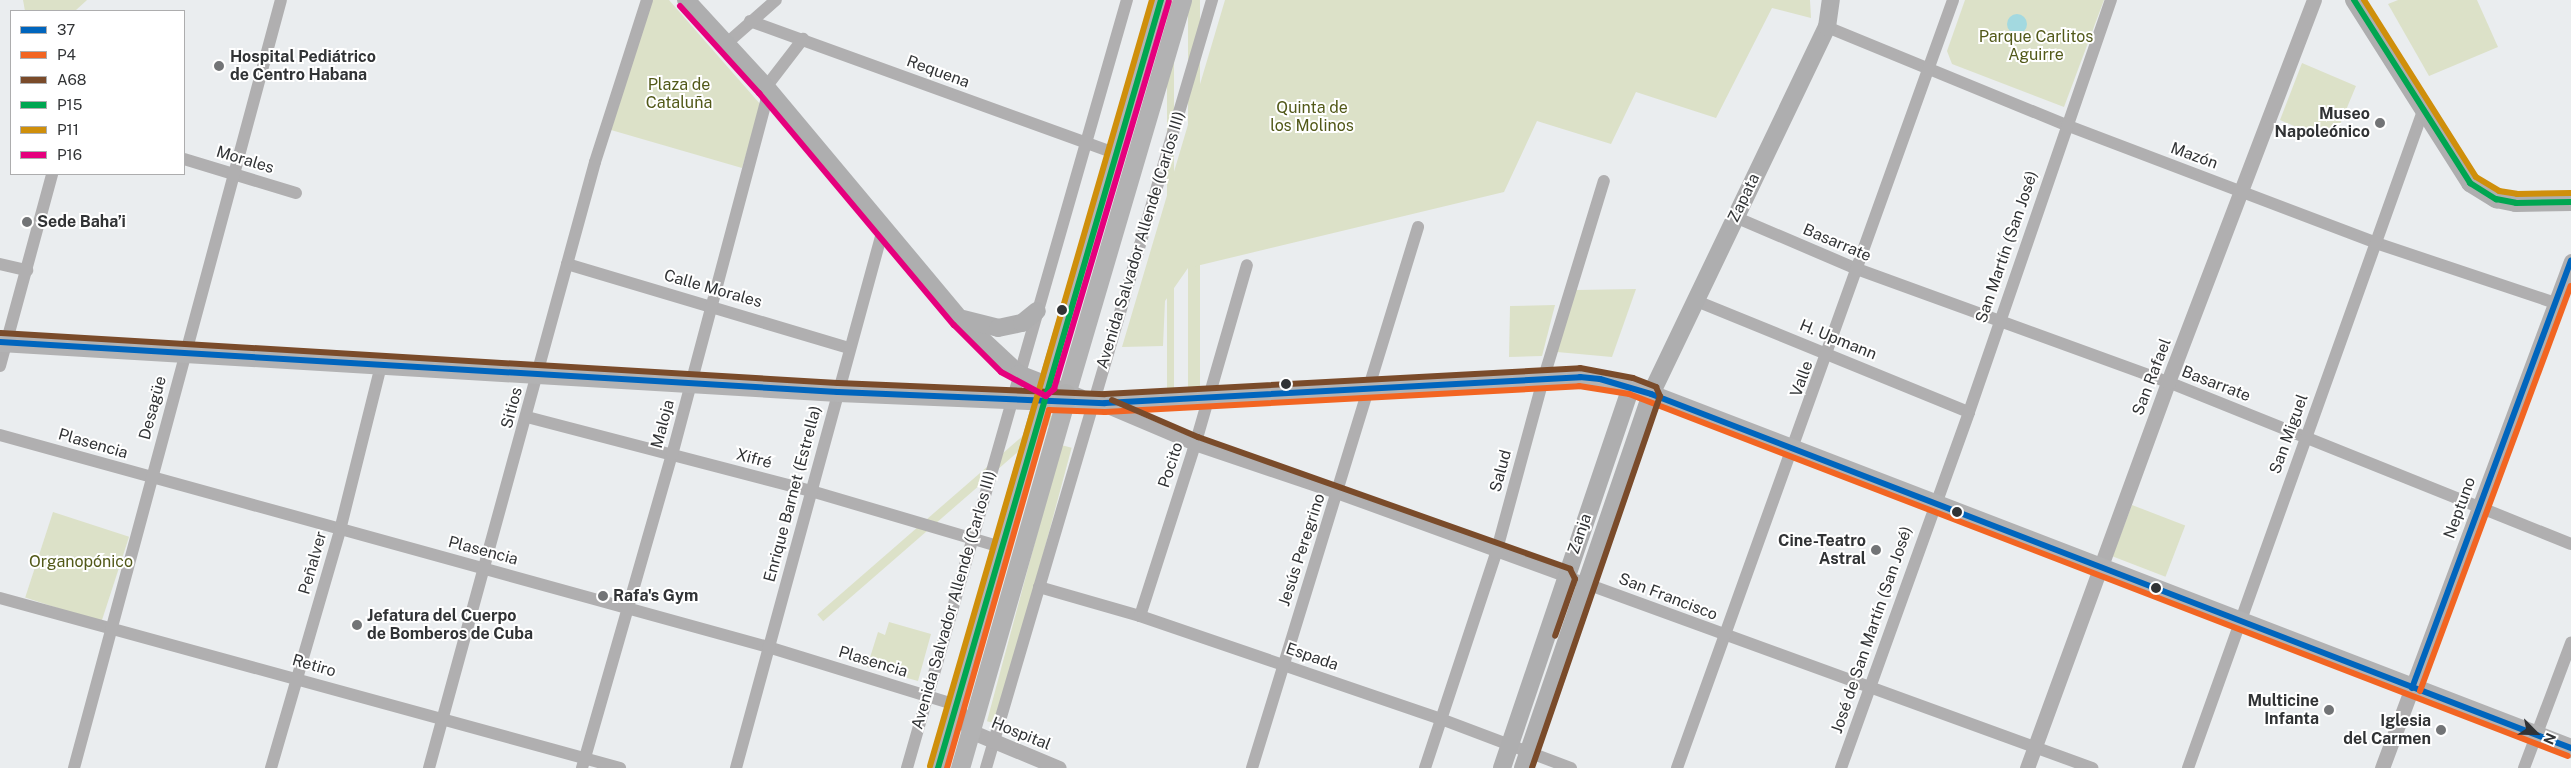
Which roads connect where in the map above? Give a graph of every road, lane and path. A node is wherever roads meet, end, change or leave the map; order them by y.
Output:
1 (281, 0) edge
2 (647, 0) edge
3 (686, 0) edge
4 (776, 0) edge
5 (1127, 0) edge
6 (1161, 0) edge
7 (1182, 0) edge
8 (1212, 0) edge
9 (1831, 0) edge
10 (1953, 0) edge
11 (2111, 0) edge
12 (2314, 0) edge
13 (2354, 0) edge
14 (750, 21) junction
15 (1827, 27) junction
16 (802, 39) junction
17 (727, 43) junction
18 (1928, 67) junction
19 (766, 87) junction
20 (2423, 111) junction
21 (2066, 125) junction
22 (1086, 144) junction
23 (1115, 154) junction
24 (185, 159) edge
25 (234, 174) junction
26 (52, 175) edge
27 (1604, 180) dead end
28 (2243, 191) junction
29 (296, 193) dead end
30 (2571, 202) edge
31 (1735, 217) junction
32 (1418, 227) dead end
33 (883, 229) junction
34 (2376, 243) junction
35 (2571, 261) edge
36 (0, 264) edge
37 (567, 264) junction
38 (1246, 265) dead end
39 (1856, 269) junction
40 (26, 270) junction
41 (1694, 300) junction
42 (2555, 303) junction
43 (710, 305) junction
44 (1037, 312) junction
45 (960, 318) junction
46 (1999, 321) junction
47 (3, 342) edge
48 (849, 348) junction
49 (1828, 354) junction
50 (183, 355) junction
51 (0, 366) edge
52 (380, 366) junction
53 (539, 373) junction
54 (1019, 374) junction
55 (1543, 380) junction
56 (691, 382) junction
57 (2168, 382) junction
58 (1631, 386) junction
59 (1368, 389) junction
60 (838, 392) junction
61 (1044, 394) junction
62 (1651, 394) junction
63 (1209, 398) junction
64 (1012, 400) junction
65 (1093, 403) junction
66 (1063, 405) junction
67 (1969, 412) junction
68 (527, 417) junction
69 (0, 434) edge
70 (2306, 436) junction
71 (1195, 445) junction
72 (1792, 450) junction
73 (672, 455) junction
74 (151, 478) junction
75 (811, 491) junction
76 (1338, 493) junction
77 (1934, 504) junction
78 (2479, 507) junction
79 (340, 530) junction
80 (972, 540) junction
81 (2571, 544) edge
82 (1001, 547) junction
83 (1496, 553) junction
84 (485, 568) junction
85 (2099, 568) junction
86 (1566, 577) junction
87 (1586, 584) junction
88 (1039, 587) junction
89 (0, 598) edge
90 (629, 610) junction
91 (1140, 616) junction
92 (2240, 622) junction
93 (110, 628) junction
94 (1727, 637) junction
95 (2571, 643) edge
96 (768, 646) junction
97 (1282, 664) junction
98 (298, 678) junction
99 (1869, 686) junction
100 (2412, 688) junction
101 (927, 696) junction
102 (956, 705) junction
103 (444, 719) junction
104 (1441, 719) junction
105 (970, 732) junction
106 (2537, 735) junction
107 (993, 743) junction
108 (1510, 744) junction
109 (2035, 746) junction
110 (2571, 748) edge
111 (1528, 751) junction
112 (584, 763) edge
113 (74, 768) edge
114 (271, 768) edge
115 (429, 768) edge
116 (620, 768) edge
117 (736, 768) edge
118 (906, 768) edge
119 (938, 768) edge
120 (960, 768) edge
121 (986, 768) edge
122 (1058, 768) edge
123 (1252, 768) edge
124 (1425, 768) edge
125 (1502, 768) edge
126 (1523, 768) edge
127 (1571, 768) edge
128 (1678, 768) edge
129 (1841, 768) edge
130 (2027, 768) edge
131 (2092, 768) edge
132 (2188, 768) edge
133 (2382, 768) edge
134 (2524, 768) edge

1 - 25 street, Desagüe
2 - 37 street, Sitios
3 - 17 main road
4 - 14 street
5 - 22 street, Avenida Salvador Allende (Carlos III)
6 - 23 main road, Avenida Salvador Allende (Carlos III)
7 - 66 main road, Avenida Salvador Allende (Carlos III)
8 - 65 street, Avenida Salvador Allende (Carlos III)
9 - 15 main road, Zapata
10 - 18 street, Valle
11 - 21 street, San Martín (San José)
12 - 28 street, San Rafael
13 - 20 main road
14 - 16 street, Requena
14 - 17 street
15 - 18 street, Mazón
15 - 31 main road, Zapata
16 - 19 street
16 - 22 street, Requena
17 - 19 main road
18 - 21 street, Mazón
18 - 39 street, Valle
19 - 33 main road
19 - 43 street, Maloja
20 - 30 main road
20 - 34 street, San Miguel
21 - 28 street, Mazón
21 - 46 street, San Martín (San José)
22 - 23 street, Requena
22 - 44 street, Avenida Salvador Allende (Carlos III)
23 - 61 main road, Avenida Salvador Allende (Carlos III)
24 - 25 street, Morales
25 - 29 street, Morales
25 - 50 street, Desagüe
26 - 40 street
27 - 55 street, Salud
28 - 34 street, Mazón
28 - 57 street, San Rafael
31 - 39 street, Basarrate
31 - 41 main road, Zapata
32 - 59 street, Jesús Peregrino
33 - 45 main road
33 - 48 street, Enrique Barnet (Estrella)
34 - 42 street, Mazón
34 - 70 street, San Miguel
35 - 42 street, Neptuno
36 - 40 street
37 - 43 street, Calle Morales
37 - 53 street, Sitios
38 - 63 street, Pocito
39 - 46 street, Basarrate
39 - 49 street, Valle
40 - 47 street
41 - 49 street, H. Upmann
41 - 62 main road, Zapata
42 - 78 street, Neptuno
43 - 48 street, Calle Morales
43 - 56 street, Maloja
44 - 45 main road
44 - 54 street, Avenida Salvador Allende (Carlos III)
45 - 54 main road
46 - 57 street, Basarrate
46 - 67 street, San Martín (San José)
47 - 50 main road
47 - 51 street
48 - 60 street, Enrique Barnet (Estrella)
49 - 67 street, H. Upmann
49 - 72 street, Valle
50 - 52 main road
50 - 74 street, Desagüe
52 - 53 main road
52 - 79 street, Peñalver
53 - 56 main road
53 - 68 street, Sitios
54 - 61 main road
54 - 64 street, Avenida Salvador Allende (Carlos III)
55 - 58 main road
55 - 59 main road
55 - 83 street, Salud
56 - 60 main road
56 - 73 street, Maloja
57 - 70 street, Basarrate
57 - 85 street, San Rafael
58 - 62 main road
58 - 86 main road, Zanja
59 - 63 main road
59 - 76 street, Jesús Peregrino
60 - 64 main road
60 - 75 street, Enrique Barnet (Estrella)
61 - 64 main road
61 - 66 main road
61 - 82 main road, Avenida Salvador Allende (Carlos III)
62 - 72 main road
62 - 87 main road, Zanja
63 - 65 main road
63 - 71 street, Pocito
64 - 80 street, Avenida Salvador Allende (Carlos III)
65 - 66 main road
65 - 71 street, San Francisco
65 - 88 street, Avenida Salvador Allende (Carlos III)
66 - 105 main road, Avenida Salvador Allende (Carlos III)
67 - 77 street, San Martín (San José)
68 - 73 street, Xifré
68 - 84 street, Sitios
69 - 74 street, Plasencia
70 - 78 street, Basarrate
70 - 92 street, San Miguel
71 - 76 street, San Francisco
71 - 91 street, Pocito
72 - 77 main road
72 - 94 street, Valle
73 - 75 street, Xifré
73 - 90 street, Maloja
74 - 79 street, Plasencia
74 - 93 street, Desagüe
75 - 80 street, Xifré
75 - 96 street, Enrique Barnet (Estrella)
76 - 83 street, San Francisco
76 - 97 street, Jesús Peregrino
77 - 85 main road
77 - 99 street, José de San Martín (San José)
78 - 81 street, Basarrate
78 - 100 street, Neptuno
79 - 84 street, Plasencia
79 - 98 street, Peñalver
80 - 82 street, Xifré
80 - 101 street, Avenida Salvador Allende (Carlos III)
82 - 102 main road, Avenida Salvador Allende (Carlos III)
83 - 86 street, San Francisco
83 - 104 street, Salud
84 - 90 street, Plasencia
84 - 103 street, Sitios
85 - 92 main road
85 - 109 street, San Rafael
86 - 87 street, San Francisco
86 - 108 main road, Zanja
87 - 94 street, San Francisco
87 - 111 main road, Zanja
88 - 91 street, Espada
88 - 107 street, Avenida Salvador Allende (Carlos III)
89 - 93 street, Retiro
90 - 96 street, Plasencia
90 - 112 street, Maloja
91 - 97 street, Espada
92 - 100 main road
92 - 132 street, San Miguel
93 - 98 street, Retiro
93 - 113 street, Desagüe
94 - 99 street, San Francisco
94 - 128 street, Valle
95 - 106 street
96 - 101 street, Plasencia
96 - 117 street, Enrique Barnet (Estrella)
97 - 104 street, Espada
97 - 123 street, Jesús Peregrino
98 - 103 street, Retiro
98 - 114 street, Peñalver
99 - 109 street, San Francisco
99 - 129 street, José de San Martín (San José)
100 - 106 main road
100 - 133 street, Neptuno
101 - 102 street, Plasencia
101 - 118 street, Avenida Salvador Allende (Carlos III)
102 - 105 street, Hospital
102 - 119 main road, Avenida Salvador Allende (Carlos III)
103 - 112 street, Retiro
103 - 115 street, Sitios
104 - 108 street, Espada
104 - 124 street, Salud
105 - 107 street, Hospital
105 - 120 main road, Avenida Salvador Allende (Carlos III)
106 - 110 main road
106 - 134 street
107 - 121 street, Avenida Salvador Allende (Carlos III)
107 - 122 street, Hospital
108 - 111 street, Espada
108 - 125 main road, Zanja
109 - 130 street, San Rafael
109 - 131 street, San Francisco
111 - 126 main road, Zanja
111 - 127 street, Espada
112 - 116 street, Retiro

